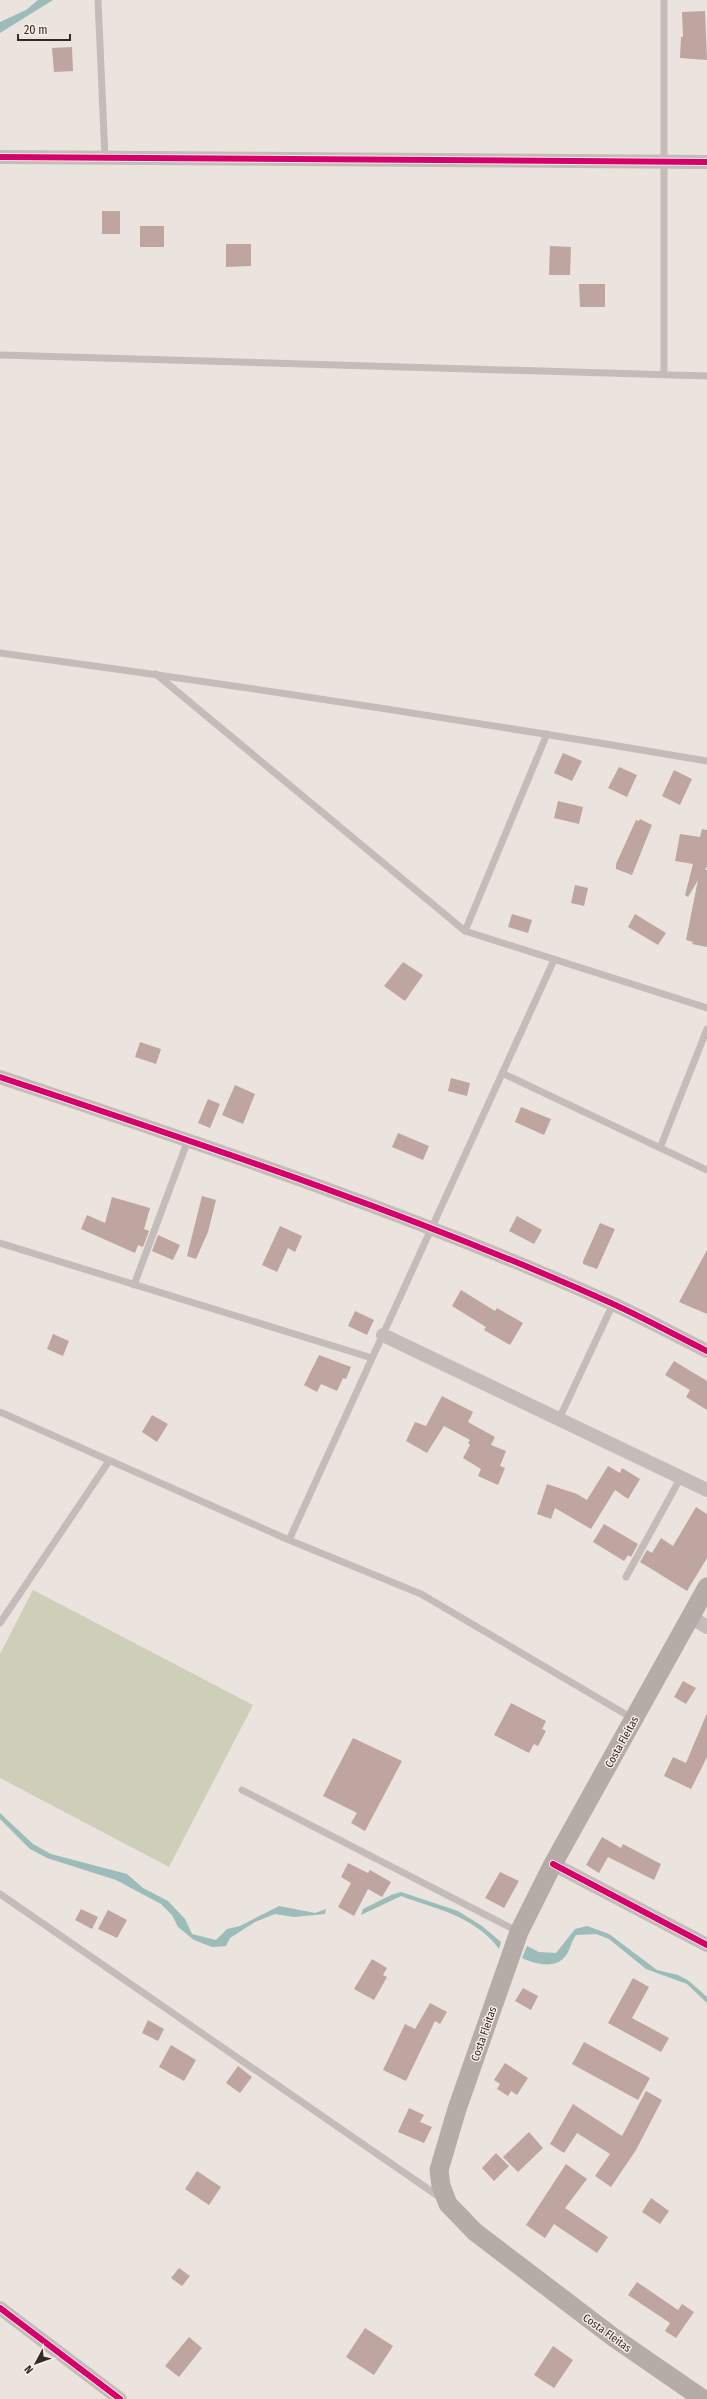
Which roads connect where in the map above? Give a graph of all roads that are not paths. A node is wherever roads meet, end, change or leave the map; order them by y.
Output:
1 (98, 0) edge
2 (664, 0) edge
3 (0, 157) edge
4 (105, 158) junction
5 (664, 162) junction
6 (707, 162) edge
7 (0, 355) edge
8 (664, 374) junction
9 (707, 376) edge
10 (0, 652) edge
11 (156, 674) junction
12 (547, 734) junction
13 (707, 761) edge
14 (465, 931) junction
15 (554, 960) junction
16 (707, 1008) edge
17 (707, 1029) edge
18 (502, 1073) junction
19 (0, 1077) edge
20 (188, 1140) junction
21 (660, 1148) junction
22 (707, 1170) edge
23 (432, 1228) junction
24 (0, 1243) edge
25 (134, 1284) junction
26 (613, 1304) junction
27 (383, 1335) junction
28 (707, 1351) edge
29 (372, 1358) junction
30 (0, 1412) edge
31 (559, 1419) junction
32 (109, 1461) junction
33 (680, 1477) junction
34 (707, 1490) edge
35 (289, 1540) junction
36 (626, 1577) dead end
37 (707, 1587) edge
38 (691, 1617) junction
39 (0, 1623) edge
40 (707, 1627) edge
41 (634, 1719) junction
42 (242, 1790) dead end
43 (553, 1864) junction
44 (0, 1894) edge
45 (519, 1932) junction
46 (707, 1945) edge
47 (448, 2204) junction
48 (0, 2308) edge
49 (116, 2398) edge
50 (703, 2399) edge

1 - 4 lane
2 - 5 lane
3 - 4 street
4 - 5 street
5 - 6 street
5 - 8 lane
7 - 8 lane
8 - 9 lane
10 - 11 lane
11 - 12 lane
11 - 14 lane
12 - 13 lane
12 - 14 lane
14 - 15 lane
15 - 16 lane
15 - 18 lane
17 - 21 lane
18 - 21 lane
18 - 23 lane
19 - 20 street
20 - 23 street
20 - 25 lane
21 - 22 lane
23 - 26 street
23 - 27 lane
24 - 25 lane
25 - 29 lane
26 - 28 street
26 - 31 lane
27 - 29 lane
27 - 31 street
29 - 35 lane
30 - 32 lane
31 - 33 street
32 - 35 lane
32 - 39 lane
33 - 34 street
33 - 36 lane
35 - 41 lane
37 - 38 main road, Costa Fleitas
38 - 40 street
38 - 41 main road, Costa Fleitas
41 - 43 main road, Costa Fleitas
42 - 45 lane
43 - 45 main road, Costa Fleitas
43 - 46 street
44 - 47 lane
45 - 47 main road, Costa Fleitas
47 - 50 main road, Costa Fleitas
48 - 49 street

